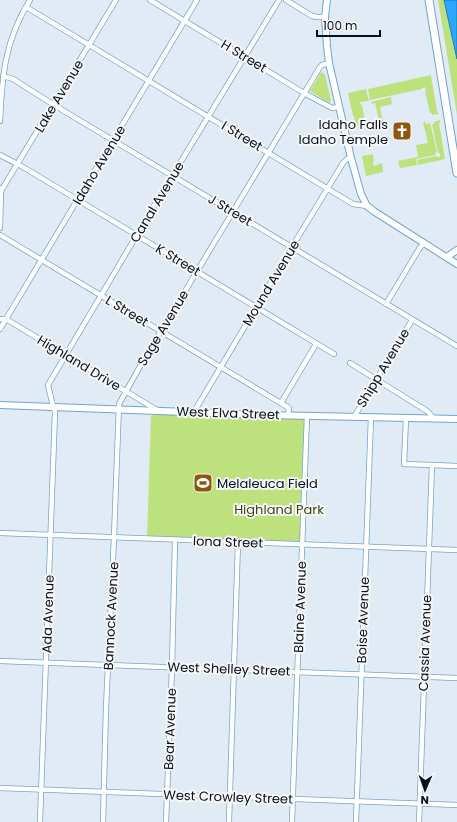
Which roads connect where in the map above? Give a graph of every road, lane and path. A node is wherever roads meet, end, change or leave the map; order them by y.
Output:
1 (30, 0) edge
2 (116, 0) edge
3 (150, 0) edge
4 (197, 0) edge
5 (279, 0) edge
6 (286, 0) edge
7 (327, 0) edge
8 (429, 0) edge
9 (26, 7) junction
10 (325, 17) junction
11 (185, 20) junction
12 (90, 45) junction
13 (245, 57) junction
14 (329, 63) junction
15 (3, 76) junction
16 (149, 80) junction
17 (304, 93) junction
18 (54, 105) junction
19 (339, 107) junction
20 (209, 116) junction
21 (0, 121) edge
22 (114, 140) junction
23 (268, 152) junction
24 (0, 155) edge
25 (351, 158) junction
26 (18, 164) junction
27 (457, 173) edge
28 (173, 176) junction
29 (328, 188) junction
30 (1, 190) edge
31 (78, 200) junction
32 (367, 206) junction
33 (233, 212) junction
34 (0, 218) edge
35 (0, 228) edge
36 (0, 235) edge
37 (137, 236) junction
38 (424, 243) junction
39 (292, 247) junction
40 (457, 250) edge
41 (447, 258) junction
42 (42, 260) junction
43 (457, 264) edge
44 (197, 272) junction
45 (101, 295) junction
46 (386, 304) junction
47 (257, 307) junction
48 (0, 319) edge
49 (6, 319) junction
50 (412, 320) junction
51 (0, 329) edge
52 (161, 332) junction
53 (316, 344) junction
54 (457, 346) edge
55 (334, 354) dead end
56 (66, 355) junction
57 (350, 363) dead end
58 (220, 367) junction
59 (376, 379) junction
60 (126, 391) junction
61 (281, 403) junction
62 (0, 405) edge
63 (54, 407) junction
64 (118, 410) junction
65 (158, 411) junction
66 (194, 412) junction
67 (288, 415) junction
68 (307, 416) junction
69 (354, 417) junction
70 (371, 417) junction
71 (406, 418) junction
72 (435, 419) junction
73 (457, 420) edge
74 (432, 465) junction
75 (457, 466) edge
76 (0, 533) edge
77 (51, 535) junction
78 (114, 537) junction
79 (176, 540) junction
80 (238, 542) junction
81 (303, 544) junction
82 (366, 546) junction
83 (428, 549) junction
84 (457, 550) edge
85 (0, 661) edge
86 (46, 663) junction
87 (109, 665) junction
88 (172, 667) junction
89 (235, 669) junction
90 (298, 672) junction
91 (361, 674) junction
92 (424, 676) junction
93 (457, 678) edge
94 (0, 788) edge
95 (41, 790) junction
96 (104, 792) junction
97 (167, 795) junction
98 (230, 797) junction
99 (293, 799) junction
100 (356, 802) junction
101 (419, 804) junction
102 (457, 805) edge
103 (40, 822) edge
104 (103, 822) edge
105 (166, 822) edge
106 (229, 822) edge
107 (292, 822) edge
108 (356, 822) edge
109 (418, 822) edge

1 - 9 street
2 - 12 street, Lake Avenue
3 - 11 street, H Street
4 - 11 street, Idaho Avenue
5 - 13 street, Canal Avenue
6 - 10 street
7 - 10 street
8 - 27 main road
9 - 12 street, I Street
9 - 15 street
10 - 14 street
11 - 13 street, H Street
11 - 16 street, Idaho Avenue
12 - 16 street, I Street
12 - 18 street, Lake Avenue
13 - 17 street, H Street
13 - 20 street, Canal Avenue
14 - 17 street, Sage Avenue
14 - 19 street
15 - 18 street, J Street
15 - 21 street
16 - 20 street, I Street
16 - 22 street, Idaho Avenue
17 - 19 street, H Street
17 - 23 street, Sage Avenue
18 - 22 street, J Street
18 - 26 street, Lake Avenue
19 - 25 street
20 - 23 street, I Street
20 - 28 street, Canal Avenue
22 - 28 street, J Street
22 - 31 street, Idaho Avenue
23 - 29 street, I Street
23 - 33 street, Sage Avenue
24 - 26 street, K Street
25 - 29 street, Mound Avenue
25 - 32 street
26 - 30 street, Lake Avenue
26 - 31 street, K Street
28 - 33 street, J Street
28 - 37 street, Canal Avenue
29 - 32 street, I Street
29 - 39 street, Mound Avenue
30 - 34 street
31 - 37 street, K Street
31 - 42 street, Idaho Avenue
32 - 38 street, I Street
33 - 39 street, J Street
33 - 44 street, Sage Avenue
34 - 35 street
36 - 42 street, L Street
37 - 44 street, K Street
37 - 45 street, Canal Avenue
38 - 41 street, I Street
38 - 46 street
39 - 46 street, J Street
39 - 47 street, Mound Avenue
40 - 41 street
41 - 43 street, I Street
42 - 45 street, L Street
42 - 49 street, Idaho Avenue
44 - 47 street, K Street
44 - 52 street, Sage Avenue
45 - 52 street, L Street
45 - 56 street, Canal Avenue
46 - 50 street, J Street
47 - 53 street, K Street
47 - 58 street, Mound Avenue
48 - 49 street
49 - 51 street, Idaho Avenue
49 - 56 street, Highland Drive
50 - 54 street, J Street
50 - 59 street, Shipp Avenue
52 - 58 street, L Street
52 - 60 street, Sage Avenue
53 - 55 street, K Street
53 - 61 street
56 - 60 street, Highland Drive
56 - 63 street, Canal Avenue
57 - 59 street
58 - 61 street, L Street
58 - 66 street, Mound Avenue
59 - 69 street, Shipp Avenue
59 - 72 street
60 - 64 street, Sage Avenue
60 - 65 street, Highland Drive
61 - 67 street, L Street
62 - 63 street, West Elva Street
63 - 64 street, West Elva Street
63 - 77 street, Ada Avenue
64 - 65 street, West Elva Street
64 - 78 street, Bannock Avenue
65 - 66 street, West Elva Street
66 - 67 street, West Elva Street
67 - 68 street, West Elva Street
68 - 69 street, West Elva Street
68 - 81 street, Blaine Avenue
69 - 70 street, West Elva Street
70 - 71 street, West Elva Street
70 - 82 street, Boise Avenue
71 - 72 street, West Elva Street
71 - 74 street
72 - 73 street, West Elva Street
74 - 75 street
74 - 83 street, Cassia Avenue
76 - 77 street, Iona Street
77 - 78 street, Iona Street
77 - 86 street, Ada Avenue
78 - 79 street, Iona Street
78 - 87 street, Bannock Avenue
79 - 80 street, Iona Street
79 - 88 street, Bear Avenue
80 - 81 street, Iona Street
80 - 89 street
81 - 82 street, Iona Street
81 - 90 street, Blaine Avenue
82 - 83 street, Iona Street
82 - 91 street, Boise Avenue
83 - 84 street, Iona Street
83 - 92 street, Cassia Avenue
85 - 86 street, West Shelley Street
86 - 87 street, West Shelley Street
86 - 95 street, Ada Avenue
87 - 88 street, West Shelley Street
87 - 96 street, Bannock Avenue
88 - 89 street, West Shelley Street
88 - 97 street, Bear Avenue
89 - 90 street, West Shelley Street
89 - 98 street
90 - 91 street, West Shelley Street
90 - 99 street, Blaine Avenue
91 - 92 street, West Shelley Street
91 - 100 street, Boise Avenue
92 - 93 street, West Shelley Street
92 - 101 street, Cassia Avenue
94 - 95 street, West Crowley Street
95 - 96 street, West Crowley Street
95 - 103 street, Ada Avenue
96 - 97 street, West Crowley Street
96 - 104 street, Bannock Avenue
97 - 98 street, West Crowley Street
97 - 105 street, Bear Avenue
98 - 99 street, West Crowley Street
98 - 106 street
99 - 100 street, West Crowley Street
99 - 107 street, Blaine Avenue
100 - 101 street, West Crowley Street
100 - 108 street, Boise Avenue
101 - 102 street, West Crowley Street
101 - 109 street, Cassia Avenue

